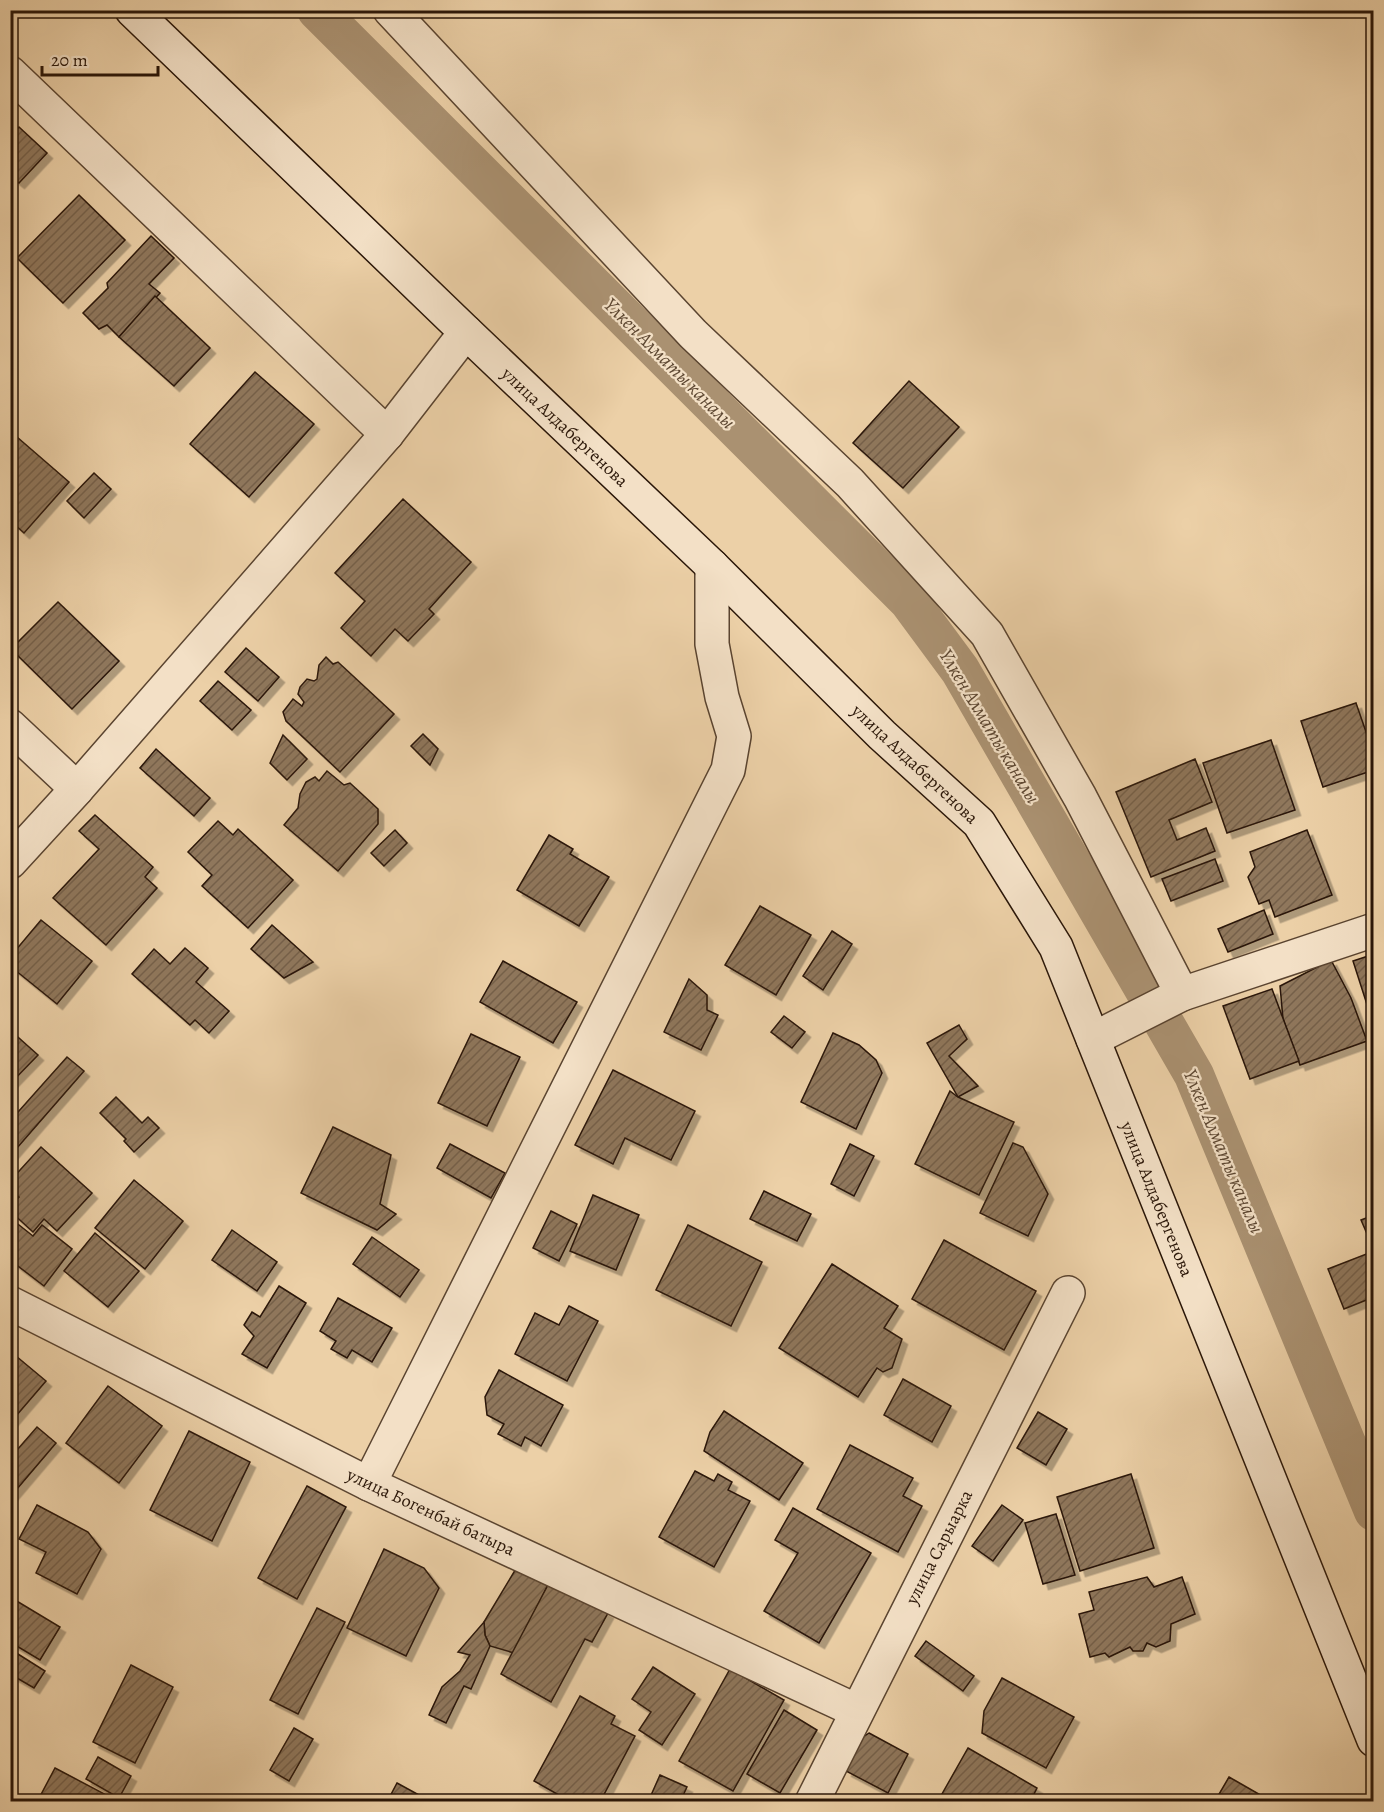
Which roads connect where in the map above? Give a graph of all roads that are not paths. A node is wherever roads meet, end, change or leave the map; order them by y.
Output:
1 (132, 10) edge
2 (390, 10) edge
3 (10, 73) edge
4 (466, 332) junction
5 (387, 434) junction
6 (712, 566) junction
7 (10, 726) edge
8 (77, 789) junction
9 (10, 861) edge
10 (1374, 930) edge
11 (1182, 994) junction
12 (1093, 1039) junction
13 (1068, 1293) dead end
14 (10, 1303) edge
15 (369, 1484) junction
16 (857, 1711) junction
17 (1374, 1740) edge
18 (812, 1802) edge

1 - 4 street, улица Алдабергенова
2 - 11 street
3 - 5 street
4 - 5 street
4 - 6 street, улица Алдабергенова
5 - 8 street
6 - 12 street, улица Алдабергенова
6 - 15 street
7 - 8 street
8 - 9 street
10 - 11 street
11 - 12 street
12 - 17 street, улица Алдабергенова
13 - 16 street, улица Сарыарка
14 - 15 street, улица Богенбай батыра
15 - 16 street, улица Богенбай батыра
16 - 18 street, улица Сарыарка

